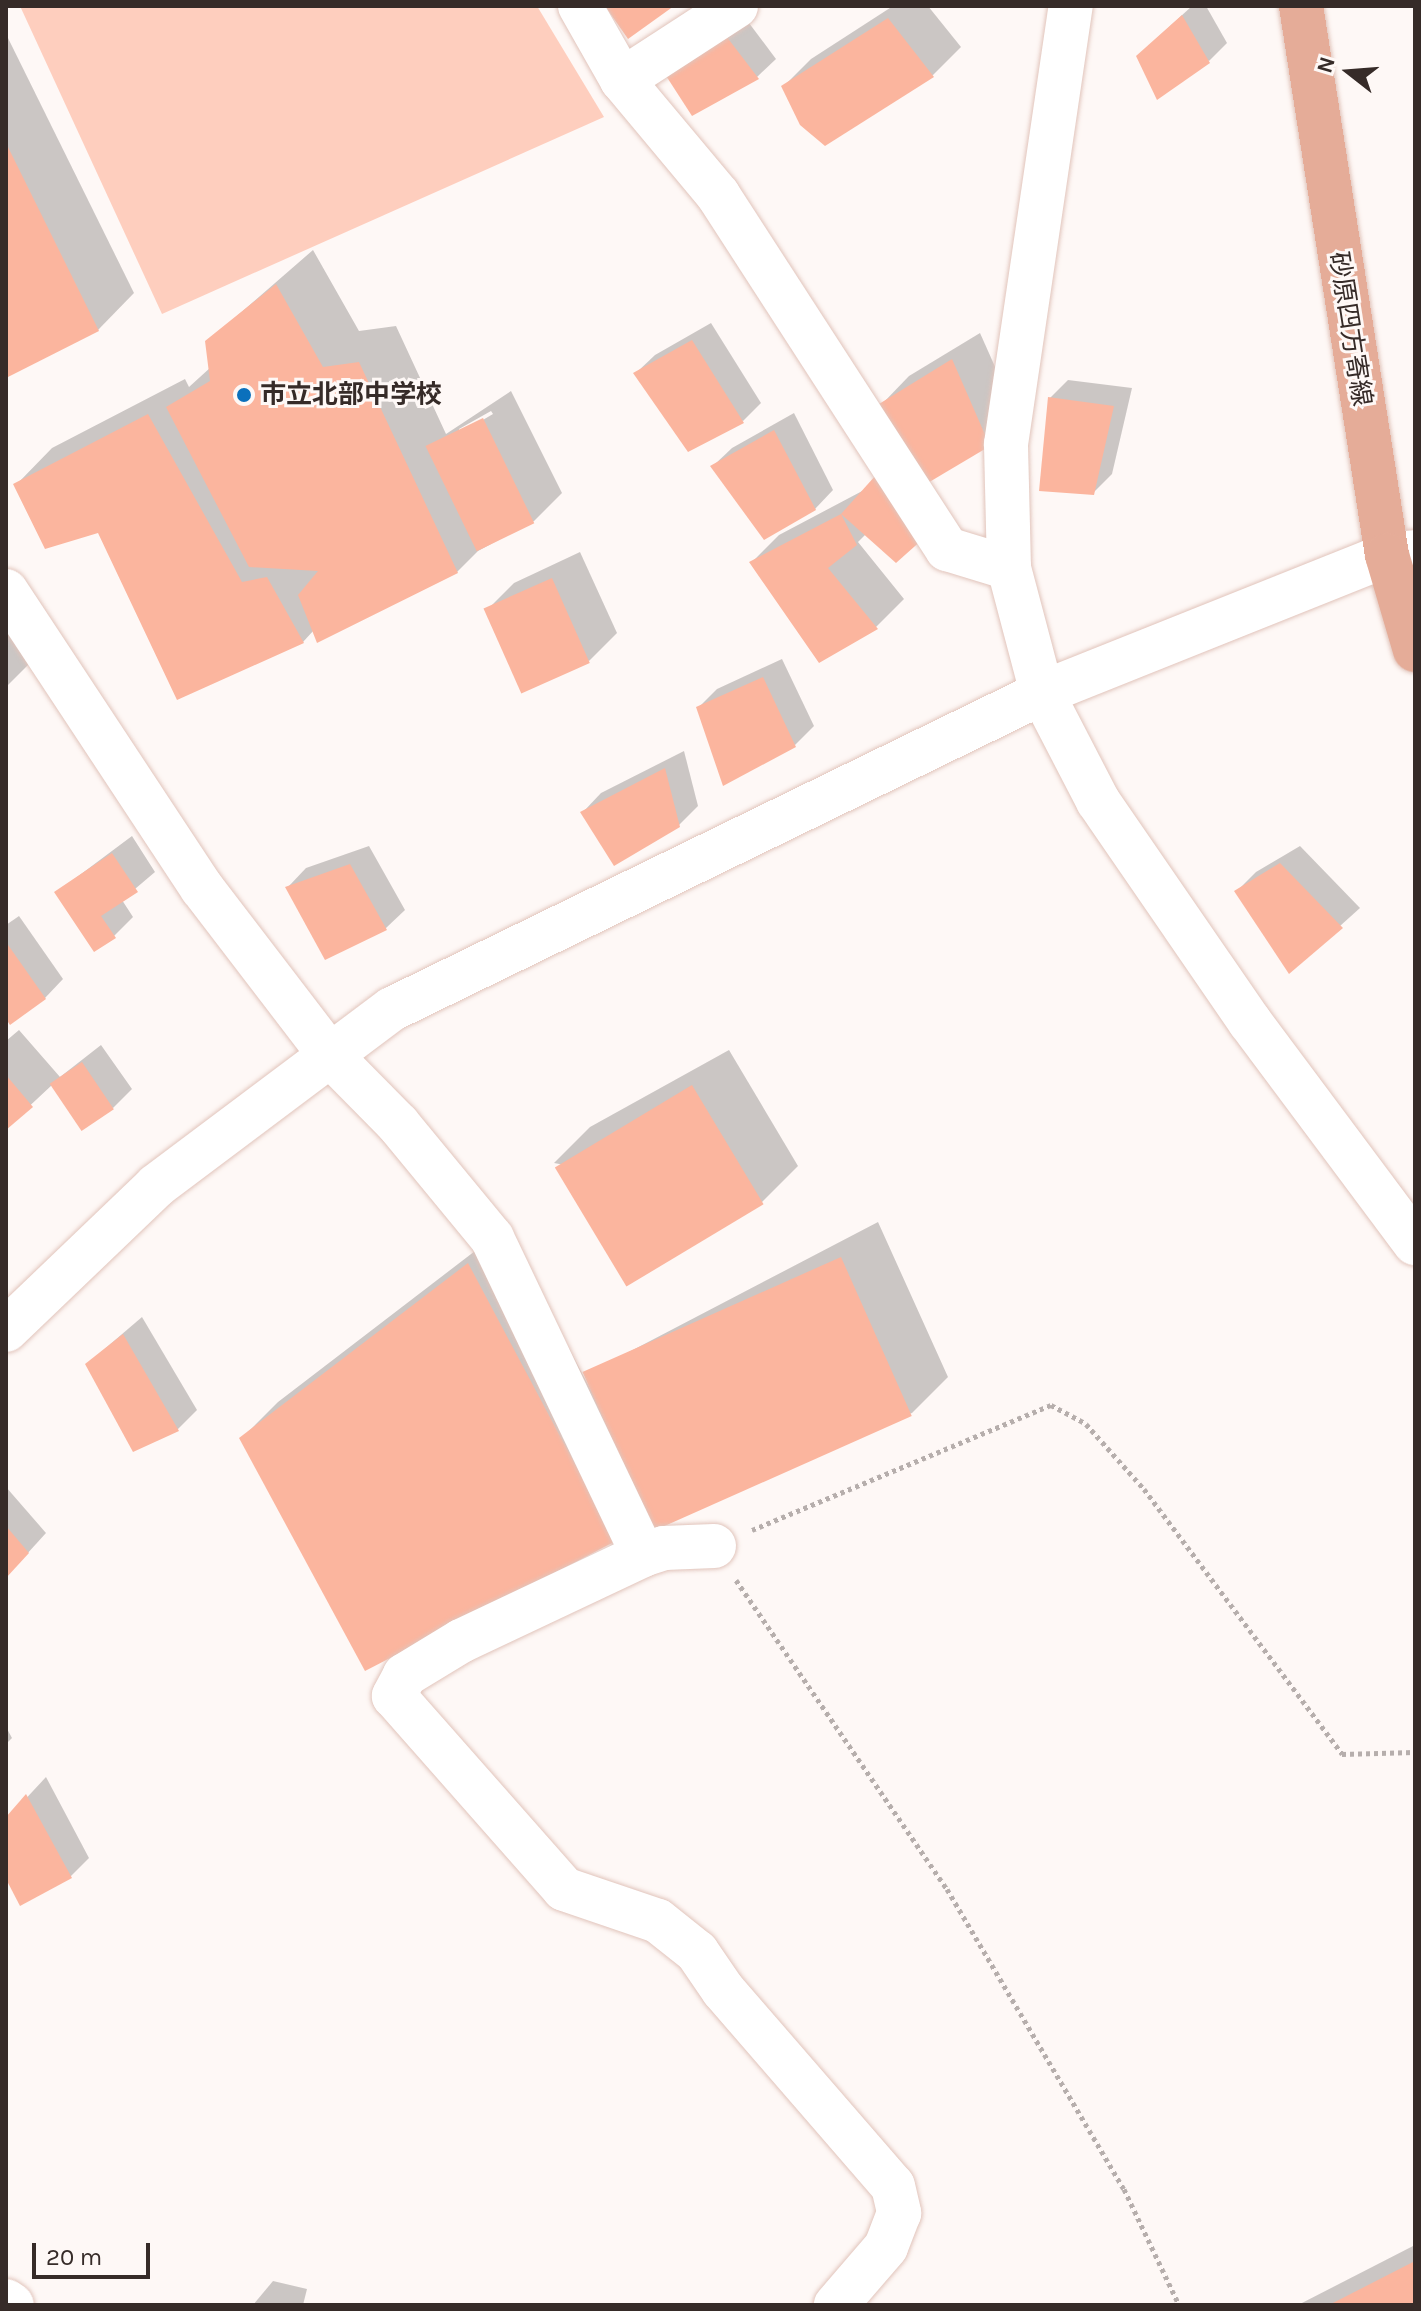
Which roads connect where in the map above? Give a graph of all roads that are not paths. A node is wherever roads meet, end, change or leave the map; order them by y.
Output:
1 (580, 6) edge
2 (736, 6) edge
3 (1071, 6) edge
4 (1301, 6) edge
5 (622, 80) junction
6 (1401, 554) edge
7 (1009, 568) junction
8 (6, 591) edge
9 (1415, 650) edge
10 (1042, 693) junction
11 (328, 1053) junction
12 (1415, 1243) edge
13 (6, 1330) edge
14 (714, 1546) road end
15 (643, 1555) junction
16 (6, 2301) edge
17 (12, 2305) edge
18 (836, 2305) edge

1 - 5 street
2 - 5 street
3 - 7 street
4 - 6 main road, 砂原四方寄線
5 - 7 street
6 - 9 main road, 砂原四方寄線
6 - 10 street
7 - 10 street
8 - 11 street
10 - 11 street
10 - 12 street
11 - 13 street
11 - 15 street
14 - 15 street
15 - 18 street
16 - 17 street

